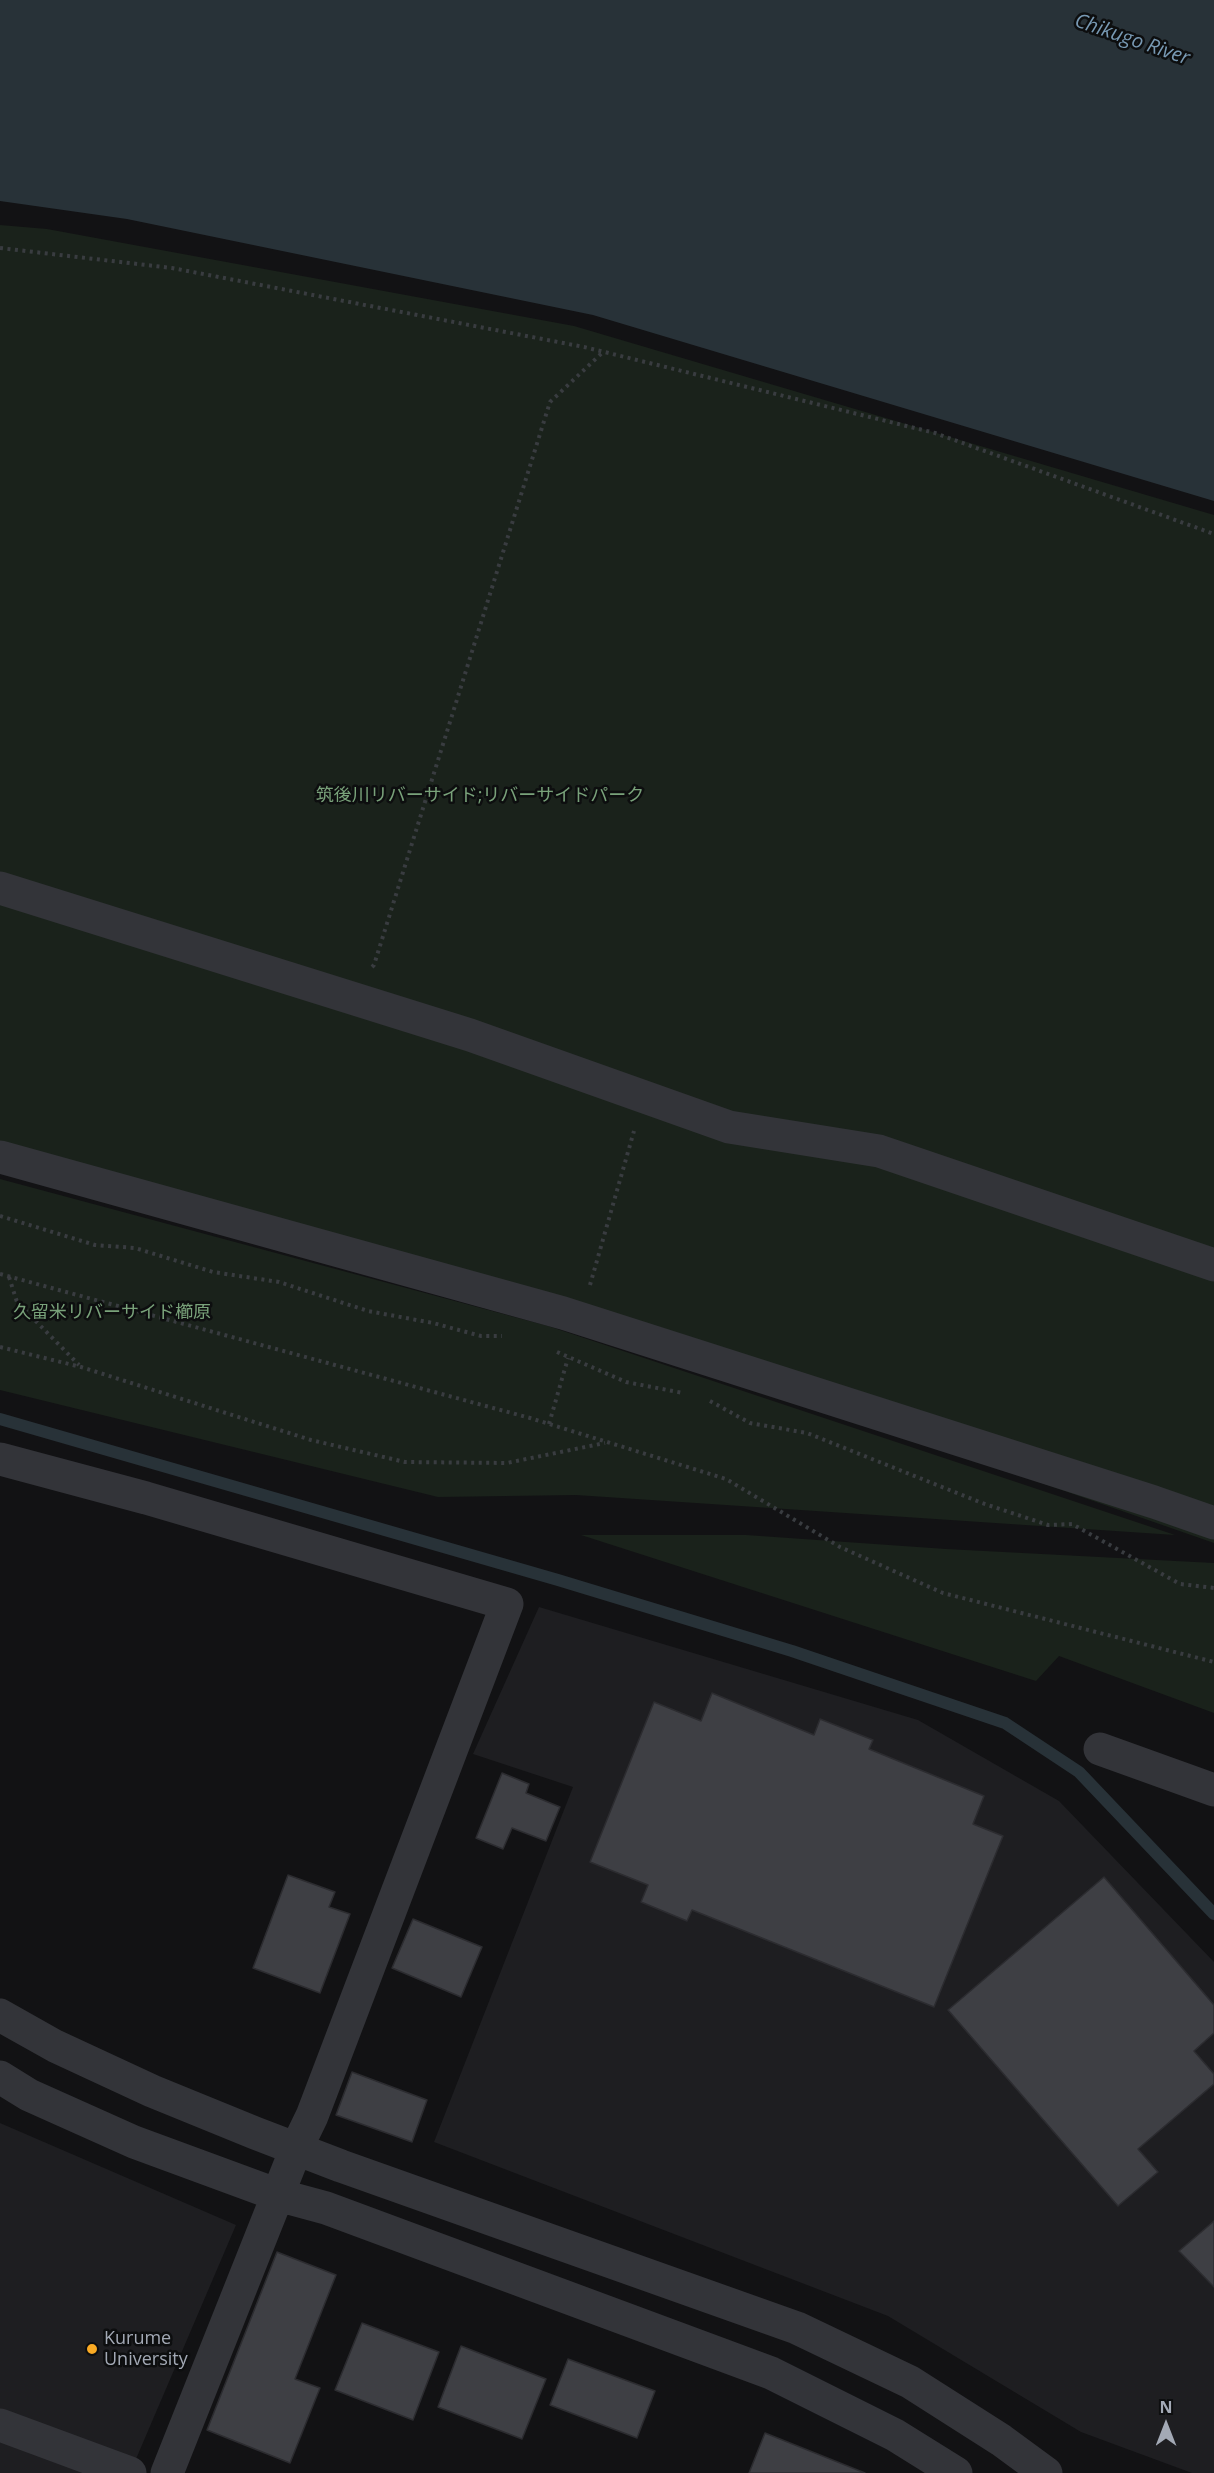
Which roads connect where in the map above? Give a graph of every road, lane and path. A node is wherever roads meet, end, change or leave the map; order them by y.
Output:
1 (0, 248) edge
2 (603, 352) junction
3 (1214, 534) edge
4 (0, 888) edge
5 (335, 994) junction
6 (643, 1097) junction
7 (0, 1157) edge
8 (0, 1216) edge
9 (1214, 1265) edge
10 (0, 1274) edge
11 (9, 1276) junction
12 (581, 1319) junction
13 (510, 1336) dead end
14 (0, 1347) edge
15 (549, 1347) dead end
16 (568, 1358) junction
17 (81, 1366) junction
18 (690, 1394) dead end
19 (700, 1396) dead end
20 (549, 1424) junction
21 (608, 1442) junction
22 (0, 1459) edge
23 (1214, 1523) edge
24 (1214, 1588) edge
25 (1214, 1662) edge
26 (1100, 1749) dead end
27 (1214, 1790) edge
28 (0, 2015) edge
29 (0, 2077) edge
30 (296, 2149) junction
31 (278, 2194) junction
32 (0, 2425) edge
33 (130, 2473) edge
34 (167, 2473) edge
35 (956, 2473) edge
36 (1046, 2473) edge

1 - 2 path
2 - 3 path
2 - 5 path
4 - 5 street
5 - 6 street
6 - 9 street
6 - 12 path
7 - 12 street
8 - 13 path
10 - 11 path
11 - 17 path
11 - 20 path
12 - 23 street
14 - 17 path
15 - 16 path
16 - 18 path
16 - 20 path
17 - 21 path
19 - 24 path
20 - 21 path
21 - 25 path
22 - 30 street
26 - 27 street
28 - 30 street
29 - 31 street
30 - 31 street
30 - 36 street
31 - 34 street
31 - 35 street
32 - 33 street

